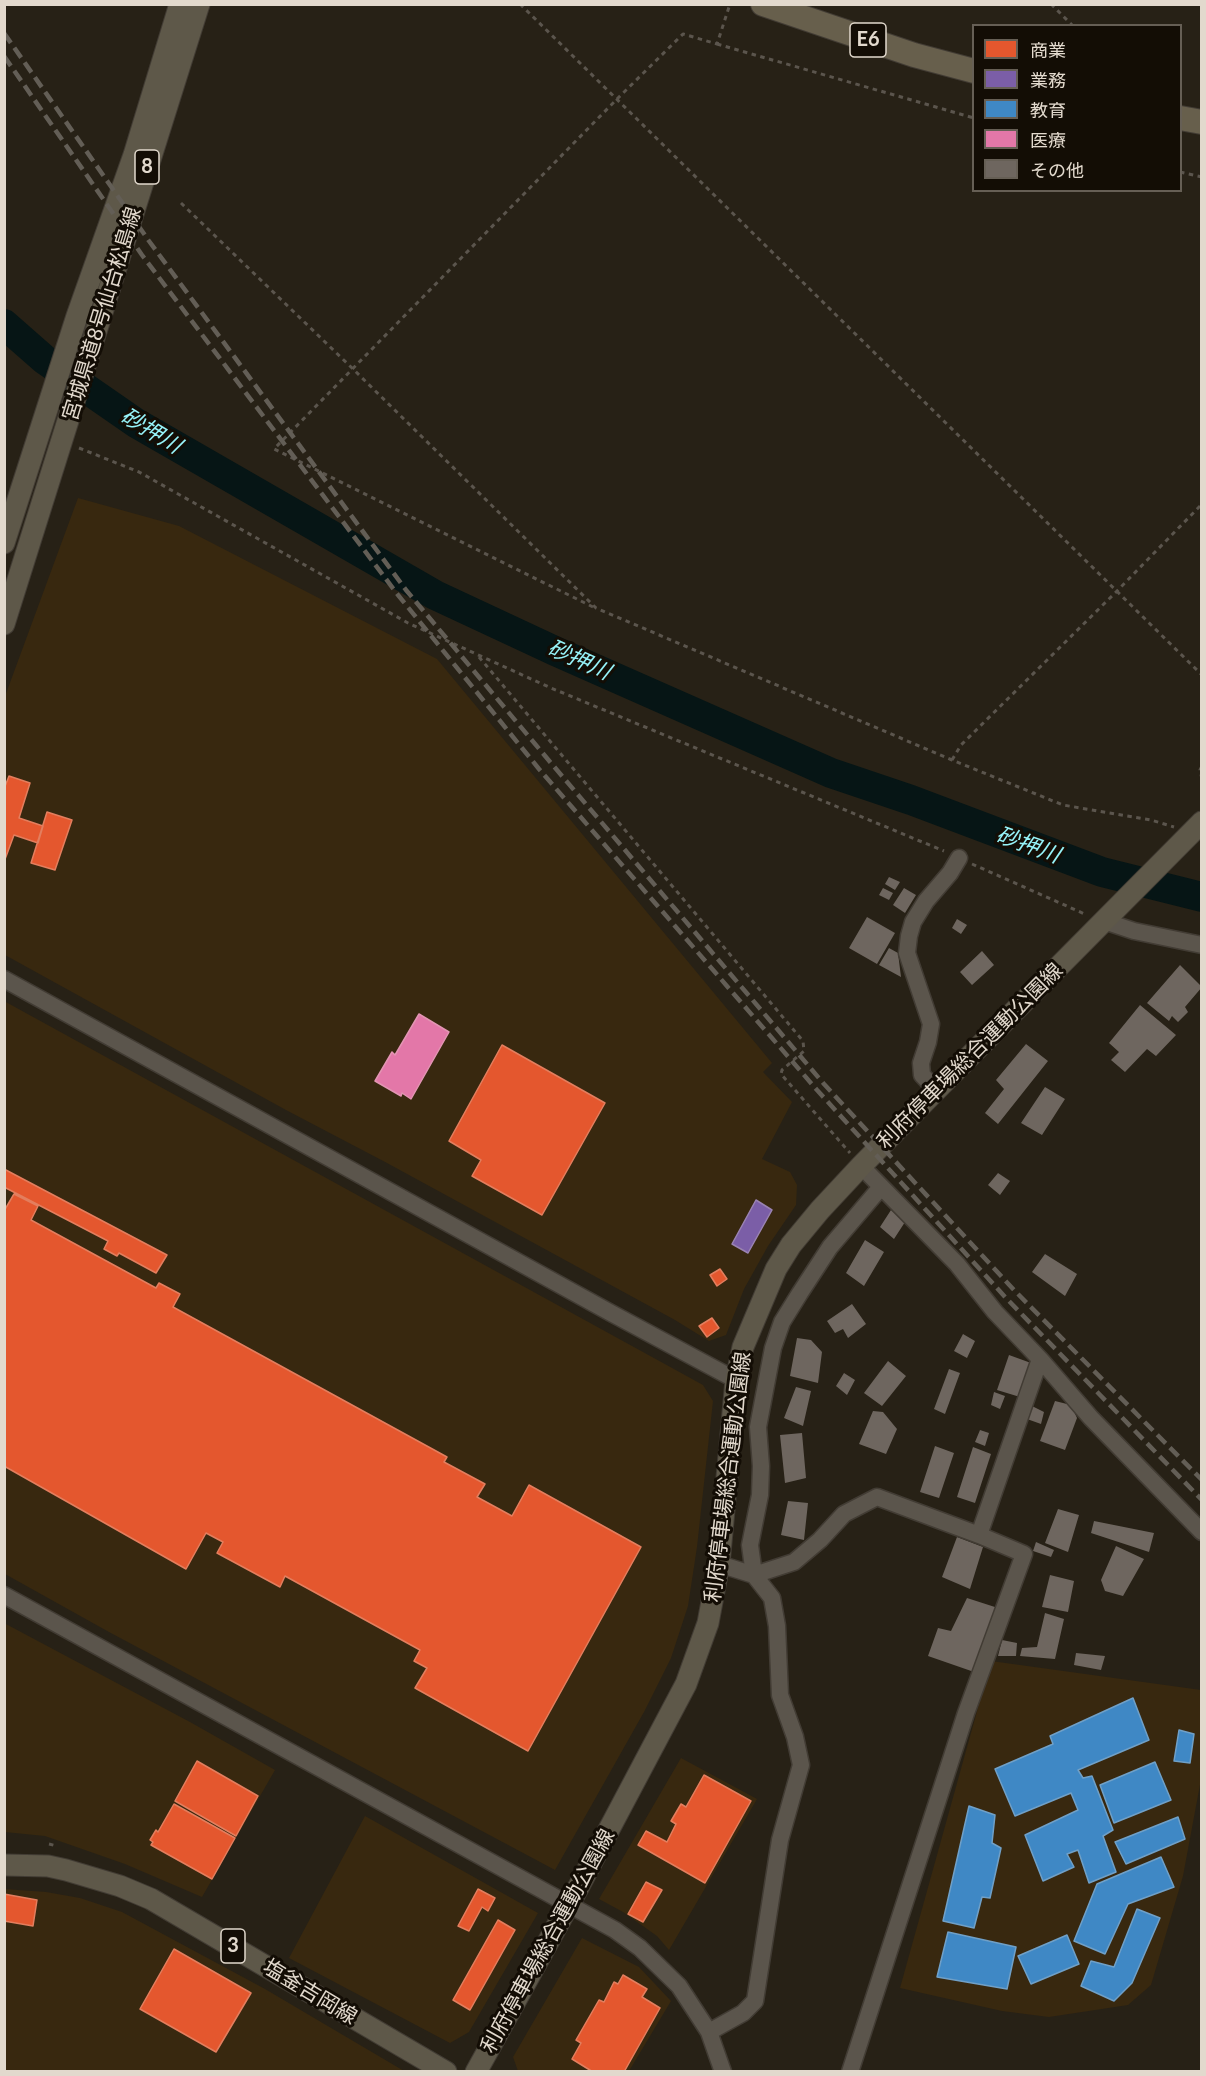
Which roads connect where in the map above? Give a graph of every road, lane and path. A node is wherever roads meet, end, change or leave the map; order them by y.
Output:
1 (180, 4) edge
2 (199, 4) edge
3 (520, 4) edge
4 (730, 4) edge
5 (764, 4) edge
6 (1051, 4) edge
7 (1071, 24) edge
8 (717, 44) junction
9 (972, 70) edge
10 (617, 99) junction
11 (972, 117) edge
12 (1182, 118) edge
13 (1202, 122) edge
14 (1182, 172) edge
15 (1202, 177) edge
16 (181, 203) dead end
17 (352, 368) junction
18 (63, 441) junction
19 (1202, 504) edge
20 (4, 543) edge
21 (1116, 592) junction
22 (596, 608) junction
23 (4, 624) edge
24 (478, 655) junction
25 (1202, 675) edge
26 (951, 760) junction
27 (1202, 766) edge
28 (1202, 778) edge
29 (1192, 832) edge
30 (959, 858) junction
31 (1111, 915) junction
32 (1202, 945) edge
33 (4, 979) edge
34 (937, 1091) junction
35 (861, 1166) junction
36 (880, 1187) junction
37 (1040, 1359) junction
38 (736, 1380) junction
39 (1202, 1532) edge
40 (979, 1535) junction
41 (719, 1564) junction
42 (754, 1575) junction
43 (4, 1595) edge
44 (49, 1844) dead end
45 (57, 1846) dead end
46 (4, 1865) edge
47 (570, 1904) junction
48 (709, 2032) junction
49 (446, 2072) edge
50 (476, 2072) edge
51 (723, 2072) edge
52 (850, 2072) edge

1 - 20 main road, 宮城県道8号仙台松島線 / 8
2 - 18 main road, 宮城県道8号仙台松島線 / 8
3 - 10 path
4 - 8 path
5 - 9 highway, E6
6 - 7 path
8 - 10 path
8 - 11 path
10 - 17 path
10 - 21 path
12 - 13 highway
14 - 15 path
16 - 17 path
17 - 22 path
17 - 22 path
18 - 23 main road, 宮城県道8号仙台松島線 / 8
18 - 24 path
19 - 21 path
21 - 25 path
21 - 26 path
22 - 26 path
24 - 30 path
24 - 35 path
26 - 29 path
27 - 28 path
29 - 31 main road, 利府停車場総合運動公園線
30 - 31 path
30 - 34 street
31 - 32 street
31 - 34 main road, 利府停車場総合運動公園線
33 - 38 street
34 - 35 main road, 利府停車場総合運動公園線
35 - 36 street
35 - 38 main road, 利府停車場総合運動公園線
36 - 37 street
36 - 42 street
37 - 39 street
37 - 40 street
38 - 41 main road, 利府停車場総合運動公園線
40 - 42 street
40 - 52 street
41 - 42 street
41 - 47 main road, 利府停車場総合運動公園線
42 - 48 street
43 - 47 street
44 - 45 path
46 - 49 main road, 塩釜吉岡線 / 3
47 - 48 street
47 - 50 main road, 利府停車場総合運動公園線
48 - 51 street

